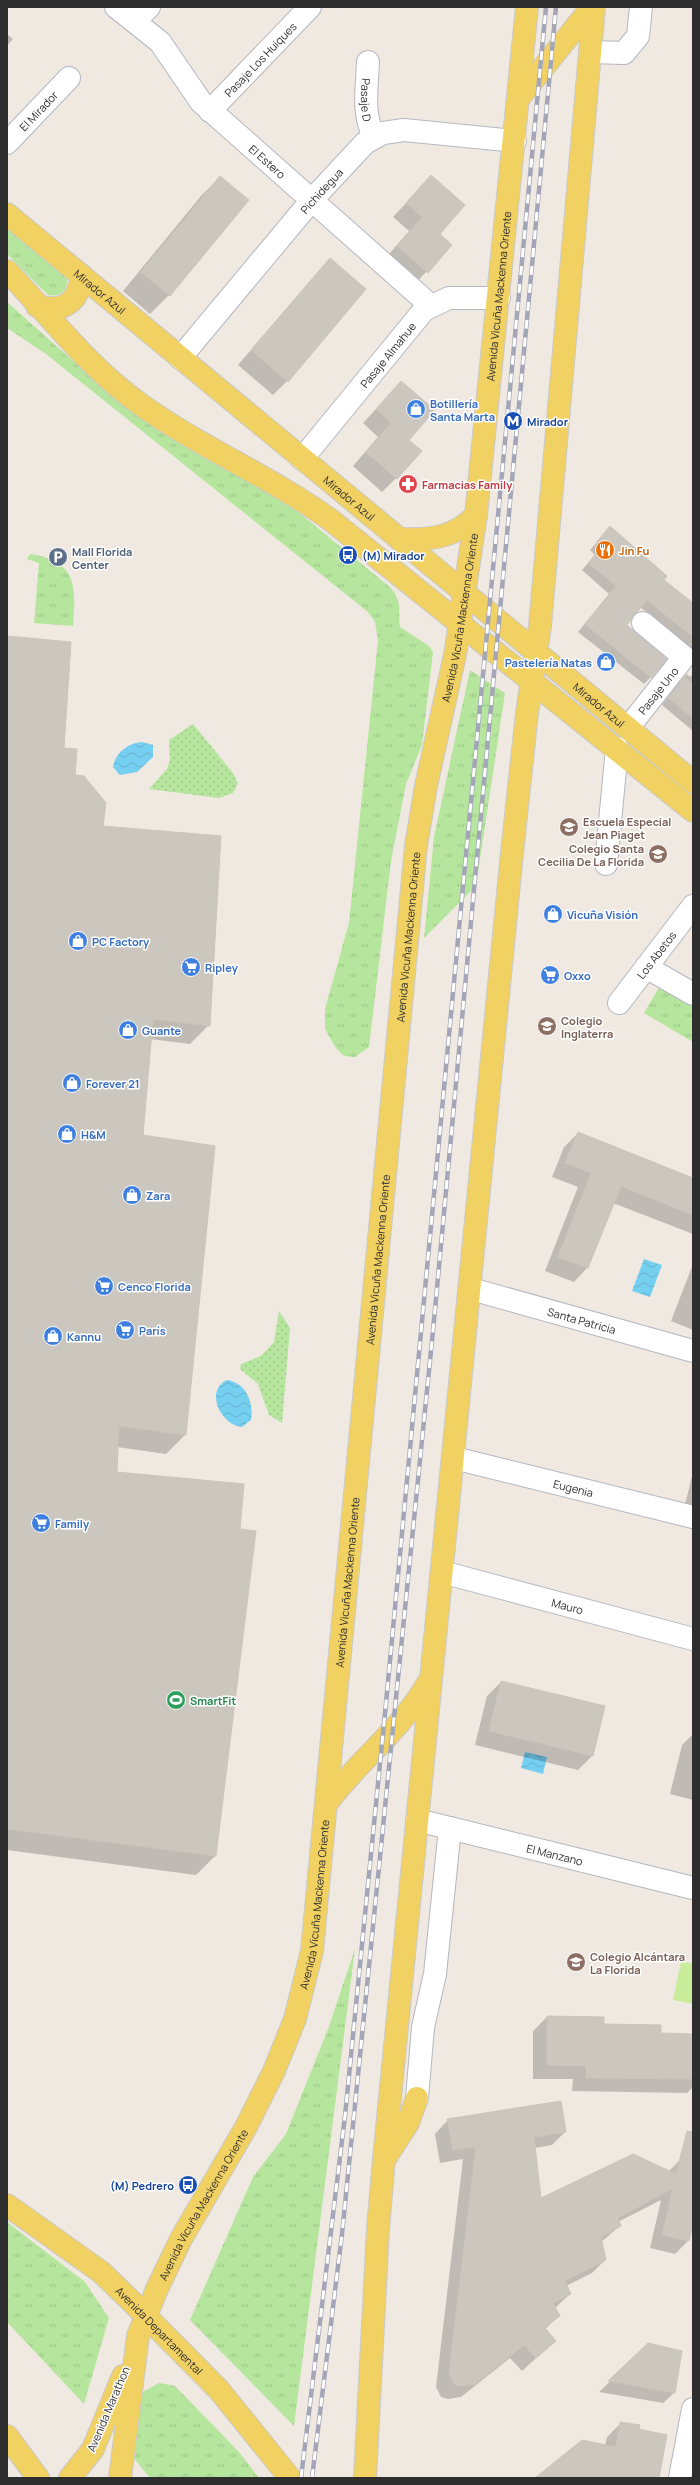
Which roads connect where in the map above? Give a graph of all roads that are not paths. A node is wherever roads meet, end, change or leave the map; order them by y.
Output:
1 (116, 7) edge
2 (310, 7) edge
3 (527, 7) edge
4 (593, 7) edge
5 (641, 7) edge
6 (142, 14) edge
7 (590, 52) junction
8 (368, 62) dead end
9 (69, 78) dead end
10 (518, 99) junction
11 (210, 111) junction
12 (374, 137) junction
13 (515, 141) junction
14 (7, 143) edge
15 (311, 201) junction
16 (7, 214) edge
17 (7, 271) edge
18 (81, 275) junction
19 (498, 298) junction
20 (430, 305) junction
21 (37, 306) junction
22 (180, 358) junction
23 (302, 459) junction
24 (476, 515) junction
25 (400, 539) junction
26 (465, 593) junction
27 (643, 623) dead end
28 (460, 624) junction
29 (536, 652) junction
30 (531, 681) junction
31 (628, 728) junction
32 (617, 748) junction
33 (693, 782) edge
34 (693, 811) edge
35 (606, 864) dead end
36 (693, 906) edge
37 (646, 967) junction
38 (693, 994) edge
39 (619, 1003) dead end
40 (470, 1289) junction
41 (693, 1351) edge
42 (454, 1458) junction
43 (693, 1517) edge
44 (442, 1572) junction
45 (693, 1639) edge
46 (431, 1677) junction
47 (327, 1803) junction
48 (417, 1820) junction
49 (450, 1828) junction
50 (693, 1888) edge
51 (417, 2098) joint
52 (384, 2159) junction
53 (7, 2205) edge
54 (142, 2326) junction
55 (693, 2409) edge
56 (7, 2436) edge
57 (38, 2478) edge
58 (70, 2478) edge
59 (120, 2478) edge
60 (290, 2478) edge
61 (365, 2478) edge
62 (680, 2478) edge

1 - 6 street, El Estero
2 - 11 street, Pasaje Los Huiques
3 - 10 main road, Avenida Vicuña Mackenna Oriente
4 - 7 main road
4 - 10 main road
5 - 7 street
6 - 11 street, El Estero
7 - 29 main road
8 - 12 street, Pasaje D
9 - 14 street, El Mirador
10 - 13 main road, Avenida Vicuña Mackenna Oriente
11 - 15 street, El Estero
12 - 13 street, Pichidegua
12 - 15 street, Pichidegua
13 - 19 main road, Avenida Vicuña Mackenna Oriente
15 - 20 street, El Estero
15 - 22 street, Pichidegua
16 - 18 main road, Mirador Azul
17 - 21 main road
18 - 21 main road
18 - 22 main road, Mirador Azul
19 - 20 street, Pasaje Almahue
19 - 24 main road, Avenida Vicuña Mackenna Oriente
20 - 23 street, Pasaje Almahue
21 - 28 main road
22 - 23 main road, Mirador Azul
23 - 25 main road, Mirador Azul
24 - 25 main road
24 - 26 main road, Avenida Vicuña Mackenna Oriente
25 - 26 main road, Mirador Azul
26 - 28 main road, Avenida Vicuña Mackenna Oriente
26 - 29 main road, Mirador Azul
27 - 31 street, Pasaje Uno
28 - 30 main road
28 - 47 main road, Avenida Vicuña Mackenna Oriente
29 - 30 main road
29 - 31 main road, Mirador Azul
30 - 32 main road
30 - 40 main road
31 - 33 main road, Mirador Azul
32 - 34 main road
32 - 35 street
36 - 37 street, Los Abetos
37 - 38 street
37 - 39 street, Los Abetos
40 - 41 street, Santa Patricia
40 - 42 main road
42 - 43 street, Eugenia
42 - 44 main road
44 - 45 street, Mauro
44 - 46 main road
46 - 47 main road
46 - 48 main road
47 - 54 main road, Avenida Vicuña Mackenna Oriente
48 - 49 street, El Manzano
48 - 52 main road
49 - 50 street, El Manzano
49 - 51 street
51 - 52 main road
52 - 61 main road
53 - 54 main road, Avenida Departamental
54 - 58 main road, Avenida Marathon
54 - 59 main road, Avenida Vicuña Mackenna Oriente
54 - 60 main road, Avenida Departamental
55 - 62 street
56 - 57 main road

